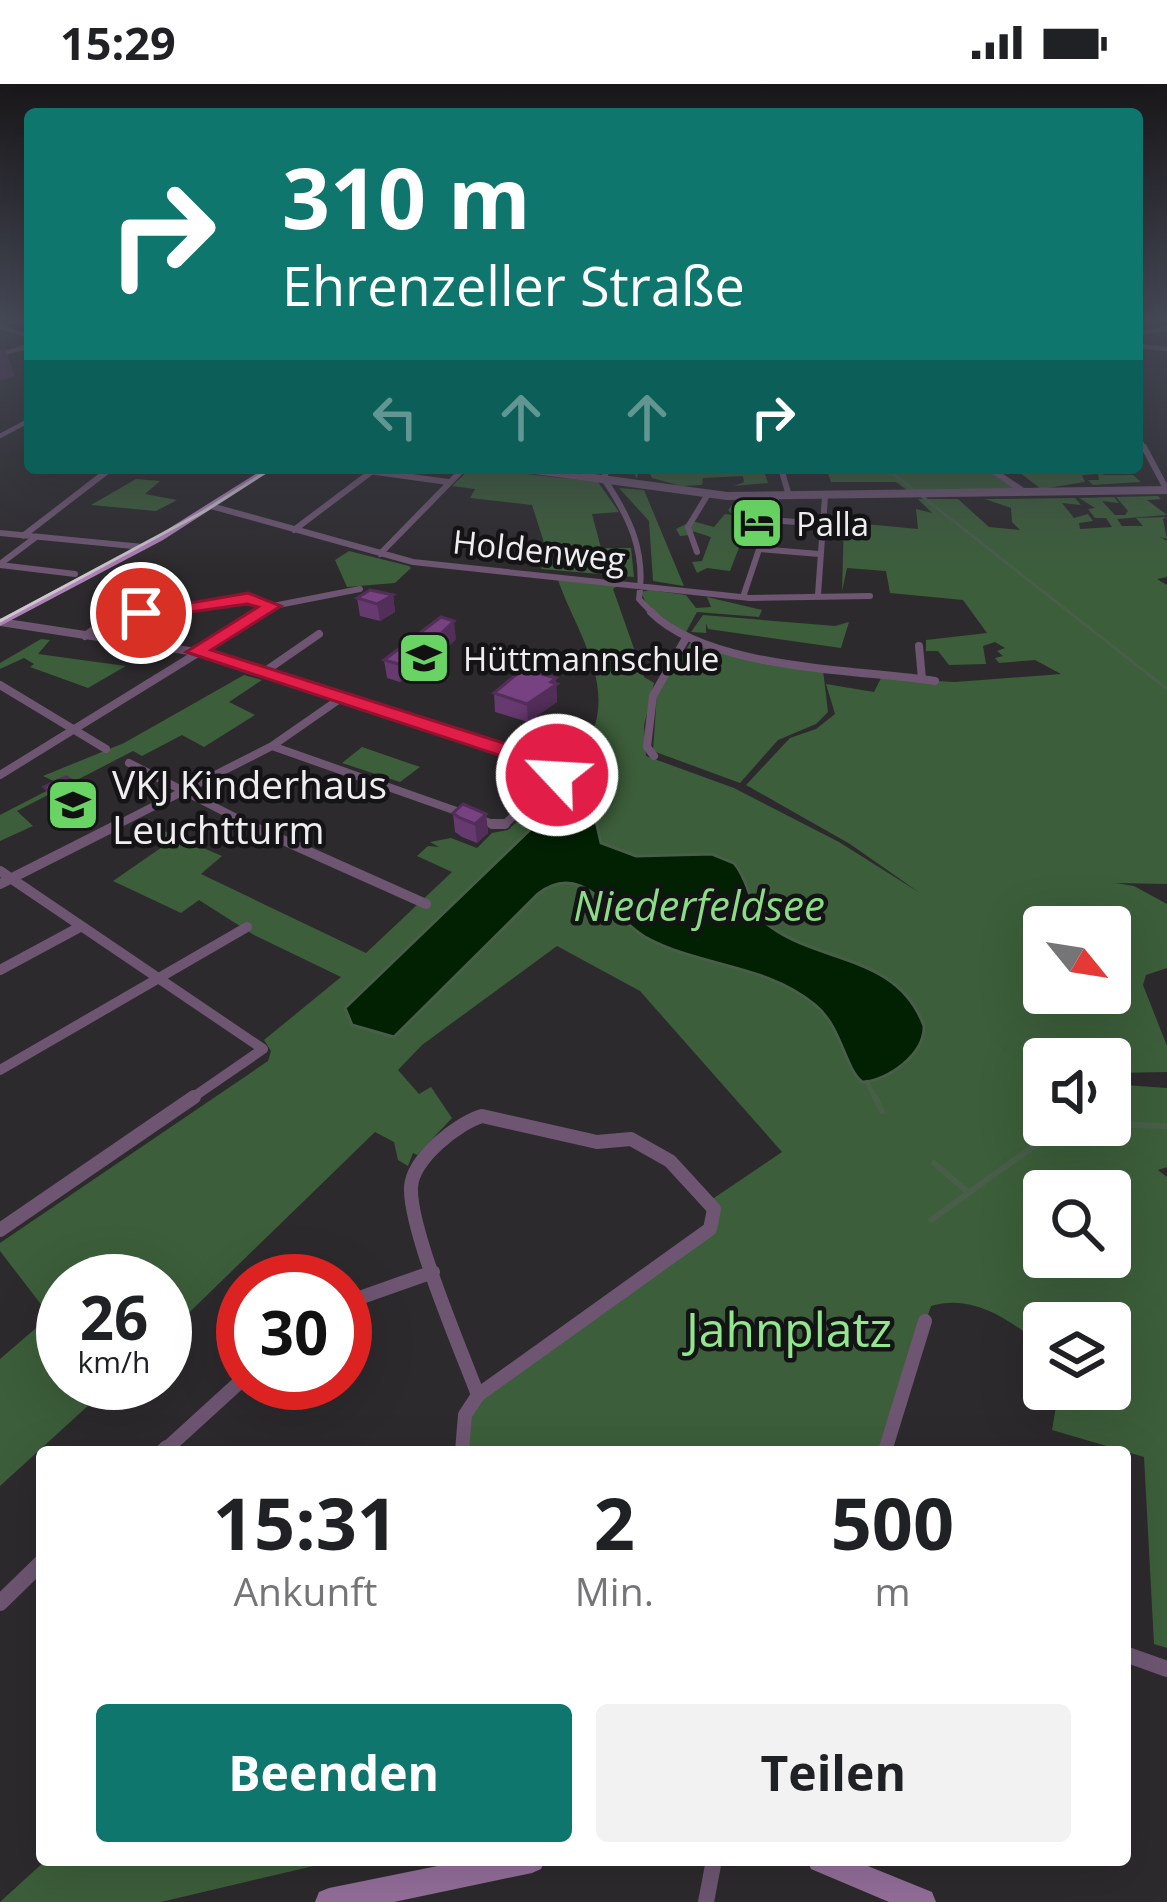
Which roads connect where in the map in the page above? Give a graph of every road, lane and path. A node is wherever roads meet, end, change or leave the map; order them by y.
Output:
1 (1143, 455) edge
2 (103, 474) edge
3 (261, 474) edge
4 (368, 474) edge
5 (386, 474) edge
6 (457, 474) edge
7 (566, 474) edge
8 (605, 474) edge
9 (783, 474) edge
10 (998, 474) edge
11 (604, 479) junction
12 (448, 482) junction
13 (1167, 490) edge
14 (708, 494) junction
15 (1028, 494) junction
16 (776, 496) junction
17 (789, 496) junction
18 (825, 496) junction
19 (207, 508) junction
20 (770, 520) junction
21 (822, 524) junction
22 (294, 530) junction
23 (0, 533) edge
24 (23, 536) junction
25 (36, 537) junction
26 (138, 546) junction
27 (760, 549) junction
28 (698, 551) dead end
29 (380, 554) junction
30 (819, 554) junction
31 (0, 565) edge
32 (75, 574) junction
33 (640, 584) junction
34 (360, 589) dead end
35 (818, 595) junction
36 (869, 596) dead end
37 (743, 597) junction
38 (272, 606) junction
39 (0, 620) edge
40 (319, 634) dead end
41 (85, 637) junction
42 (686, 638) junction
43 (919, 646) dead end
44 (196, 652) junction
45 (264, 672) junction
46 (922, 679) junction
47 (935, 681) dead end
48 (0, 685) edge
49 (344, 697) junction
50 (72, 726) junction
51 (272, 746) junction
52 (106, 749) dead end
53 (0, 754) edge
54 (654, 756) dead end
55 (19, 762) junction
56 (129, 763) dead end
57 (0, 775) edge
58 (182, 793) junction
59 (4, 878) edge
60 (426, 904) dead end
61 (247, 927) dead end
62 (79, 928) junction
63 (0, 970) edge
64 (160, 979) junction
65 (0, 1070) edge
66 (0, 1230) edge
67 (433, 1272) junction
68 (372, 1293) edge
69 (926, 1321) dead end
70 (478, 1395) junction
71 (216, 1404) edge
72 (170, 1446) edge
73 (462, 1446) edge
74 (887, 1446) edge
75 (36, 1570) edge
76 (0, 1603) edge
77 (1131, 1656) edge
78 (1167, 1669) edge
79 (713, 1866) edge
80 (835, 1866) edge
81 (471, 1868) edge
82 (329, 1902) edge
83 (706, 1902) edge
84 (922, 1902) edge

1 - 13 street
2 - 24 street
3 - 19 main road
4 - 22 street
5 - 12 street
6 - 12 street
7 - 11 street
8 - 11 street
9 - 17 street
10 - 15 street
11 - 14 street
11 - 33 street
12 - 29 street
13 - 15 street
14 - 16 street
14 - 28 street
15 - 18 street
16 - 17 street
16 - 20 street
17 - 18 street
18 - 21 street
19 - 22 street, Holdenweg
19 - 26 main road
20 - 21 street
20 - 27 street
21 - 30 street
22 - 29 street, Holdenweg
23 - 24 street
24 - 25 street
25 - 26 street
25 - 31 street
26 - 32 main road
26 - 39 main road
27 - 30 street
27 - 37 street
29 - 33 street, Holdenweg
30 - 35 street
31 - 32 street
32 - 39 main road
33 - 37 street, Holdenweg
33 - 42 street
34 - 38 street
35 - 36 street, Holdenweg
35 - 37 street, Holdenweg
38 - 41 street
38 - 44 street
39 - 41 street
40 - 45 street
41 - 44 street
42 - 46 street
42 - 54 street
43 - 46 street
44 - 45 street
44 - 50 street
45 - 49 street
46 - 47 street
48 - 50 street
49 - 51 street
49 - 51 street
50 - 52 street
50 - 55 street
51 - 58 street
53 - 55 street
55 - 57 street
56 - 58 street
58 - 59 street
58 - 60 street
59 - 62 street
61 - 64 street
62 - 63 street
62 - 64 street
64 - 65 street
64 - 66 street
67 - 68 street
67 - 70 street
67 - 70 street
69 - 74 street
70 - 73 street
71 - 72 street
75 - 76 street
77 - 78 street
79 - 83 street
80 - 84 main road
81 - 82 main road

